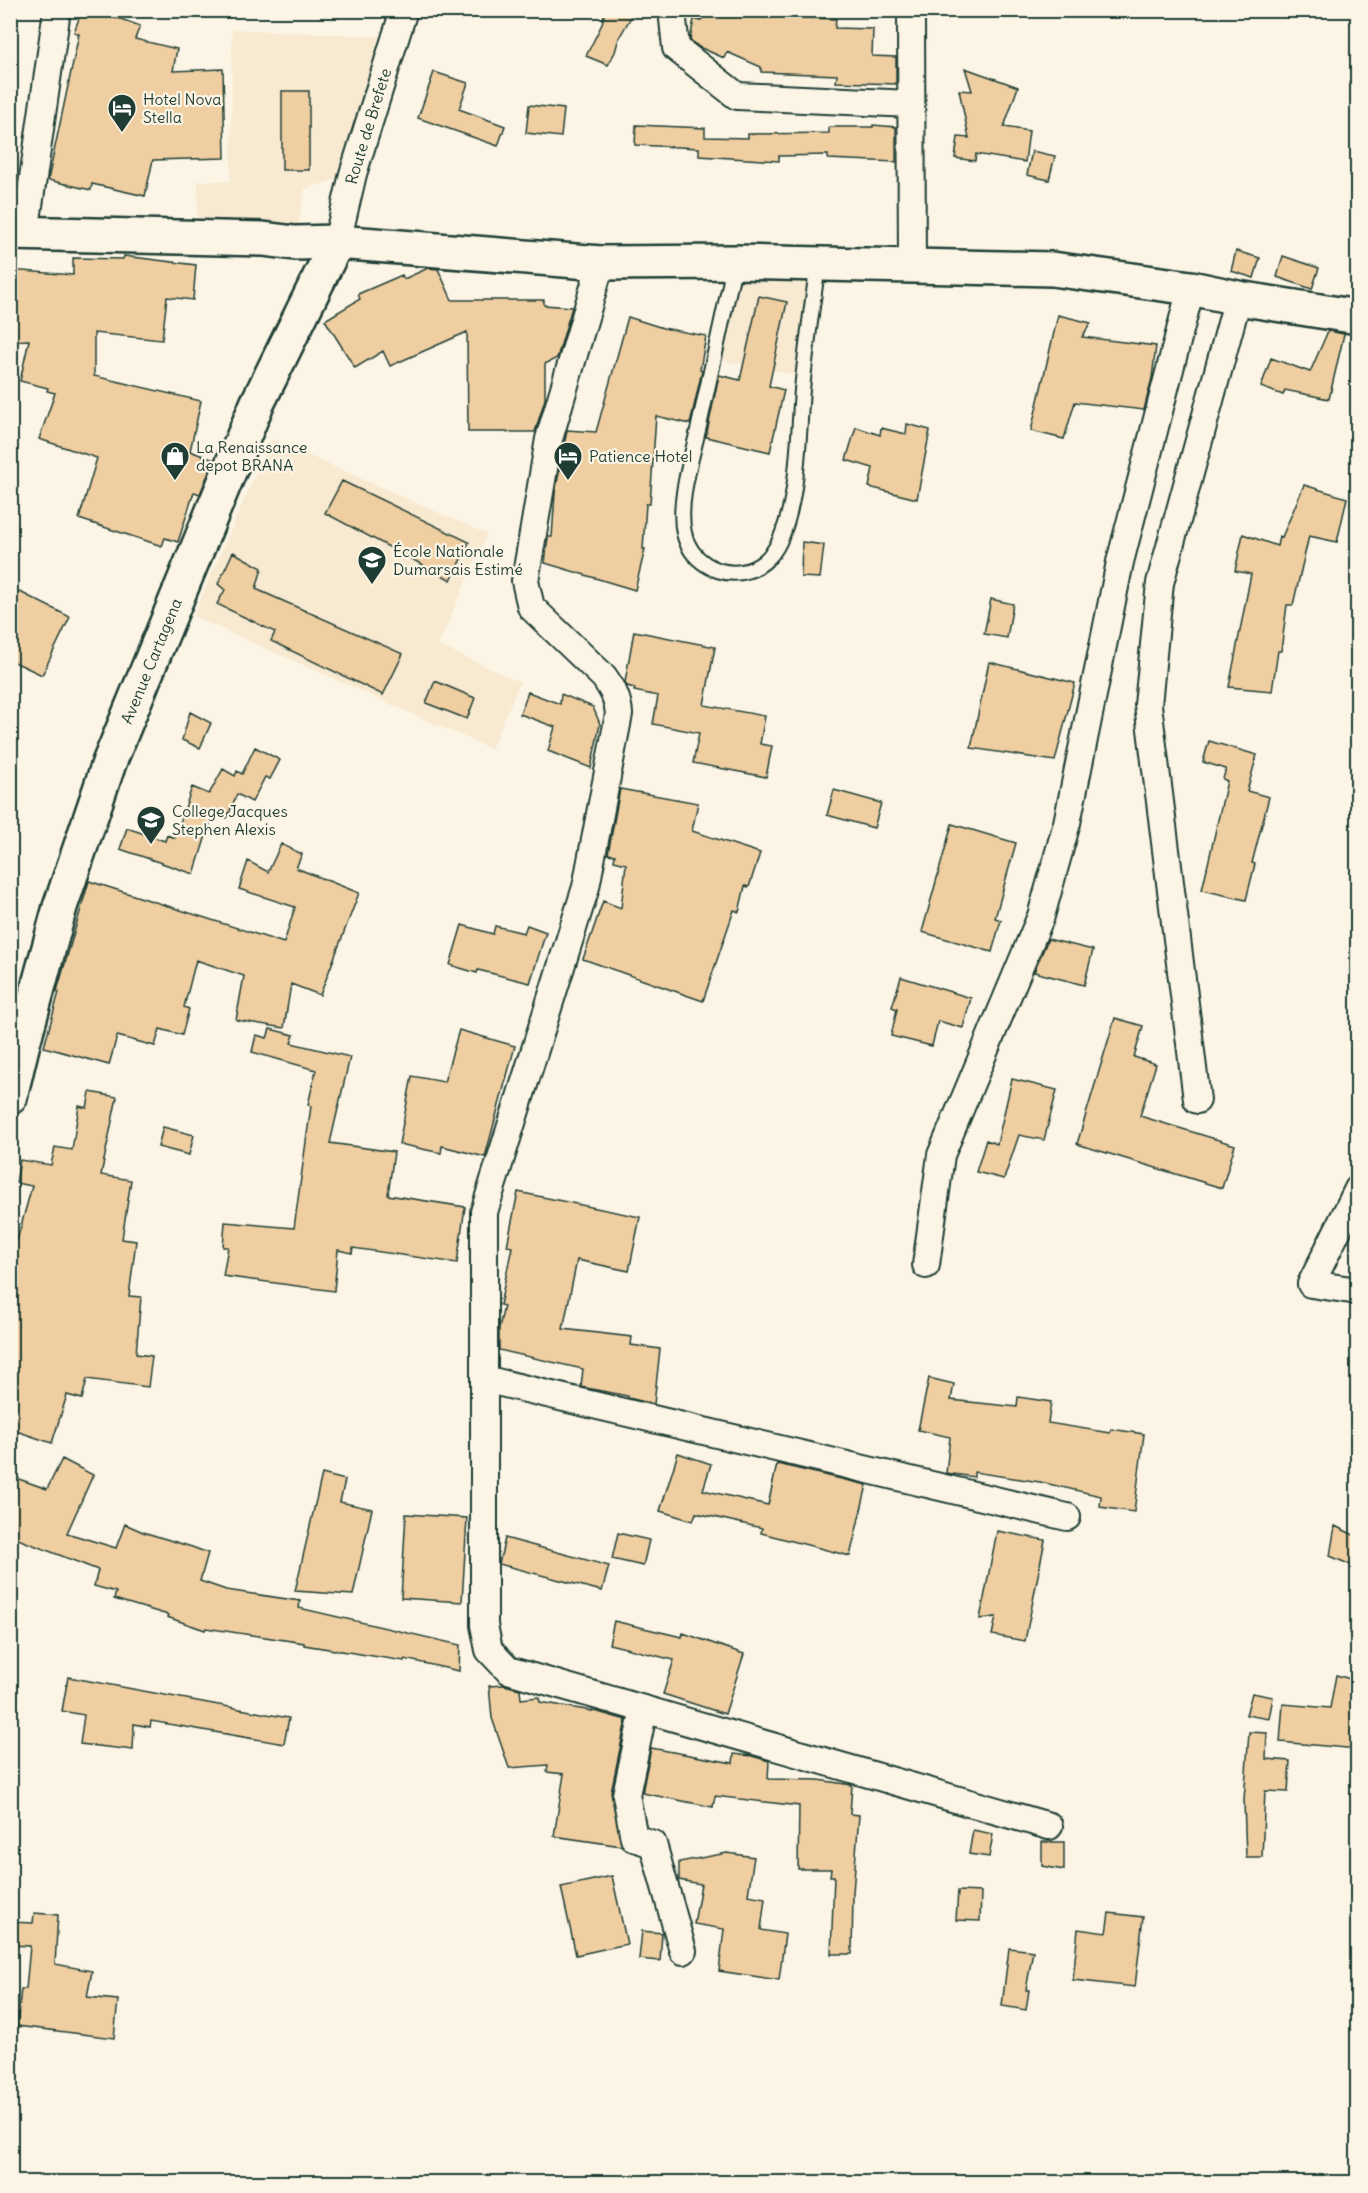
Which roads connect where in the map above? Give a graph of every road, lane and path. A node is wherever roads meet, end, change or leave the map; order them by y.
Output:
1 (57, 10) edge
2 (404, 10) edge
3 (672, 10) edge
4 (914, 10) edge
5 (911, 104) junction
6 (18, 234) edge
7 (337, 242) junction
8 (735, 262) junction
9 (601, 263) junction
10 (818, 264) junction
11 (912, 266) junction
12 (1191, 288) junction
13 (1238, 298) junction
14 (1358, 317) edge
15 (10, 1097) edge
16 (1197, 1100) dead end
17 (1358, 1189) edge
18 (926, 1265) dead end
19 (1358, 1291) edge
20 (484, 1379) junction
21 (1067, 1517) dead end
22 (644, 1709) junction
23 (1049, 1826) dead end
24 (683, 1951) dead end

1 - 6 street
2 - 7 street, Route de Brefete
3 - 5 street
4 - 5 street
5 - 11 street
6 - 7 main road
7 - 9 main road
7 - 15 main road, Avenue Cartagena
8 - 9 main road
8 - 10 main road
8 - 10 lane
9 - 20 street
10 - 11 main road
11 - 12 main road
12 - 13 main road
12 - 18 street
13 - 14 main road
13 - 16 street
17 - 19 street
20 - 21 street
20 - 22 street
22 - 23 street
22 - 24 street

